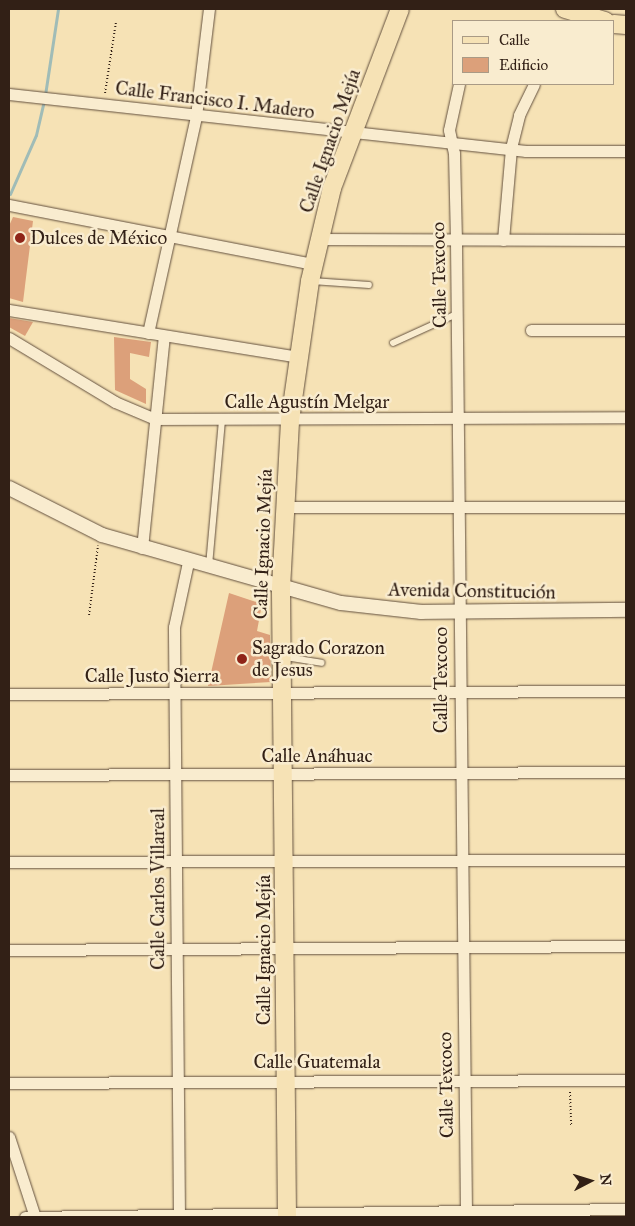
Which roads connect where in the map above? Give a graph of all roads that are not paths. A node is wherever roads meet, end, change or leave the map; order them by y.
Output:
1 (209, 9) edge
2 (400, 9) edge
3 (565, 9) edge
4 (602, 20) edge
5 (460, 85) edge
6 (534, 85) edge
7 (9, 94) edge
8 (196, 116) junction
9 (351, 133) junction
10 (451, 142) junction
11 (511, 148) junction
12 (626, 151) edge
13 (9, 205) edge
14 (168, 236) junction
15 (320, 239) junction
16 (503, 240) junction
17 (626, 240) edge
18 (456, 242) junction
19 (312, 273) junction
20 (370, 285) dead end
21 (9, 310) edge
22 (457, 314) junction
23 (531, 330) dead end
24 (626, 330) edge
25 (148, 333) junction
26 (164, 336) junction
27 (9, 338) edge
28 (393, 343) dead end
29 (298, 357) junction
30 (626, 417) edge
31 (457, 418) junction
32 (155, 419) junction
33 (222, 420) junction
34 (290, 420) junction
35 (9, 488) edge
36 (457, 506) junction
37 (284, 507) junction
38 (626, 507) edge
39 (142, 548) junction
40 (188, 562) junction
41 (209, 568) junction
42 (281, 588) junction
43 (626, 610) edge
44 (458, 612) junction
45 (282, 657) junction
46 (322, 663) dead end
47 (626, 691) edge
48 (174, 693) junction
49 (283, 693) junction
50 (458, 693) junction
51 (9, 694) edge
52 (626, 772) edge
53 (284, 773) junction
54 (459, 773) junction
55 (9, 775) edge
56 (176, 775) junction
57 (284, 859) junction
58 (460, 859) junction
59 (176, 860) junction
60 (626, 860) edge
61 (9, 862) edge
62 (626, 946) edge
63 (285, 948) junction
64 (462, 948) junction
65 (176, 949) junction
66 (9, 950) edge
67 (464, 1078) junction
68 (285, 1080) junction
69 (626, 1080) edge
70 (177, 1081) junction
71 (9, 1083) edge
72 (9, 1137) edge
73 (626, 1210) edge
74 (287, 1214) edge
75 (466, 1214) edge
76 (179, 1215) edge
77 (238, 1215) edge
78 (25, 1217) edge
79 (35, 1217) edge

1 - 8 street
2 - 9 main road, Calle Ignacio Mejía
3 - 4 main road
5 - 10 street, Calle Texcoco
6 - 11 street
7 - 8 street, Calle Francisco I. Madero
8 - 9 street, Calle Francisco I. Madero
8 - 14 street
9 - 10 street, Calle Francisco I. Madero
9 - 15 main road, Calle Ignacio Mejía
10 - 11 street, Calle Francisco I. Madero
10 - 18 street, Calle Texcoco
11 - 12 street, Calle Francisco I. Madero
11 - 16 street
13 - 14 street
14 - 19 street
14 - 25 street
15 - 18 street
15 - 19 main road, Calle Ignacio Mejía
16 - 17 street
16 - 18 street
18 - 22 street, Calle Texcoco
19 - 20 lane
19 - 29 main road, Calle Ignacio Mejía
21 - 25 street
22 - 28 lane
22 - 31 street, Calle Texcoco
23 - 24 street
25 - 26 street
26 - 29 street
26 - 32 street
27 - 32 street, Calle Agustín Melgar
29 - 34 main road, Calle Ignacio Mejía
30 - 31 street, Calle Agustín Melgar
31 - 34 street, Calle Agustín Melgar
31 - 36 street, Calle Texcoco
32 - 33 street, Calle Agustín Melgar
32 - 39 street
33 - 34 street, Calle Agustín Melgar
33 - 41 lane
34 - 37 main road, Calle Ignacio Mejía
35 - 39 street, Avenida Constitución
36 - 37 street
36 - 38 street
36 - 44 street, Calle Texcoco
37 - 42 main road, Calle Ignacio Mejía
39 - 40 street, Avenida Constitución
40 - 41 street, Avenida Constitución
40 - 48 street, Calle Carlos Villareal
41 - 42 street, Avenida Constitución
42 - 44 street, Avenida Constitución
42 - 45 main road, Calle Ignacio Mejía
43 - 44 street, Avenida Constitución
44 - 50 street, Calle Texcoco
45 - 46 lane
45 - 49 main road, Calle Ignacio Mejía
47 - 50 street, Calle Justo Sierra
48 - 49 street, Calle Justo Sierra
48 - 51 street, Calle Justo Sierra
48 - 56 street, Calle Carlos Villareal
49 - 50 street, Calle Justo Sierra
49 - 53 main road, Calle Ignacio Mejía
50 - 54 street, Calle Texcoco
52 - 54 street, Calle Anáhuac
53 - 54 street, Calle Anáhuac
53 - 56 street, Calle Anáhuac
53 - 57 main road, Calle Ignacio Mejía
54 - 58 street, Calle Texcoco
55 - 56 street, Calle Anáhuac
56 - 59 street, Calle Carlos Villareal
57 - 58 street
57 - 59 street
57 - 63 main road, Calle Ignacio Mejía
58 - 60 street
58 - 64 street, Calle Texcoco
59 - 61 street
59 - 65 street, Calle Carlos Villareal
62 - 64 street
63 - 64 street
63 - 65 street
63 - 68 main road, Calle Ignacio Mejía
64 - 67 street, Calle Texcoco
65 - 66 street
65 - 70 street, Calle Carlos Villareal
67 - 68 street, Calle Guatemala
67 - 69 street, Calle Guatemala
67 - 75 street, Calle Texcoco
68 - 70 street, Calle Guatemala
68 - 74 main road, Calle Ignacio Mejía
70 - 71 street, Calle Guatemala
70 - 76 street, Calle Carlos Villareal
72 - 79 street
73 - 75 street
74 - 75 street
74 - 77 street
76 - 77 street
76 - 79 street
78 - 79 street

